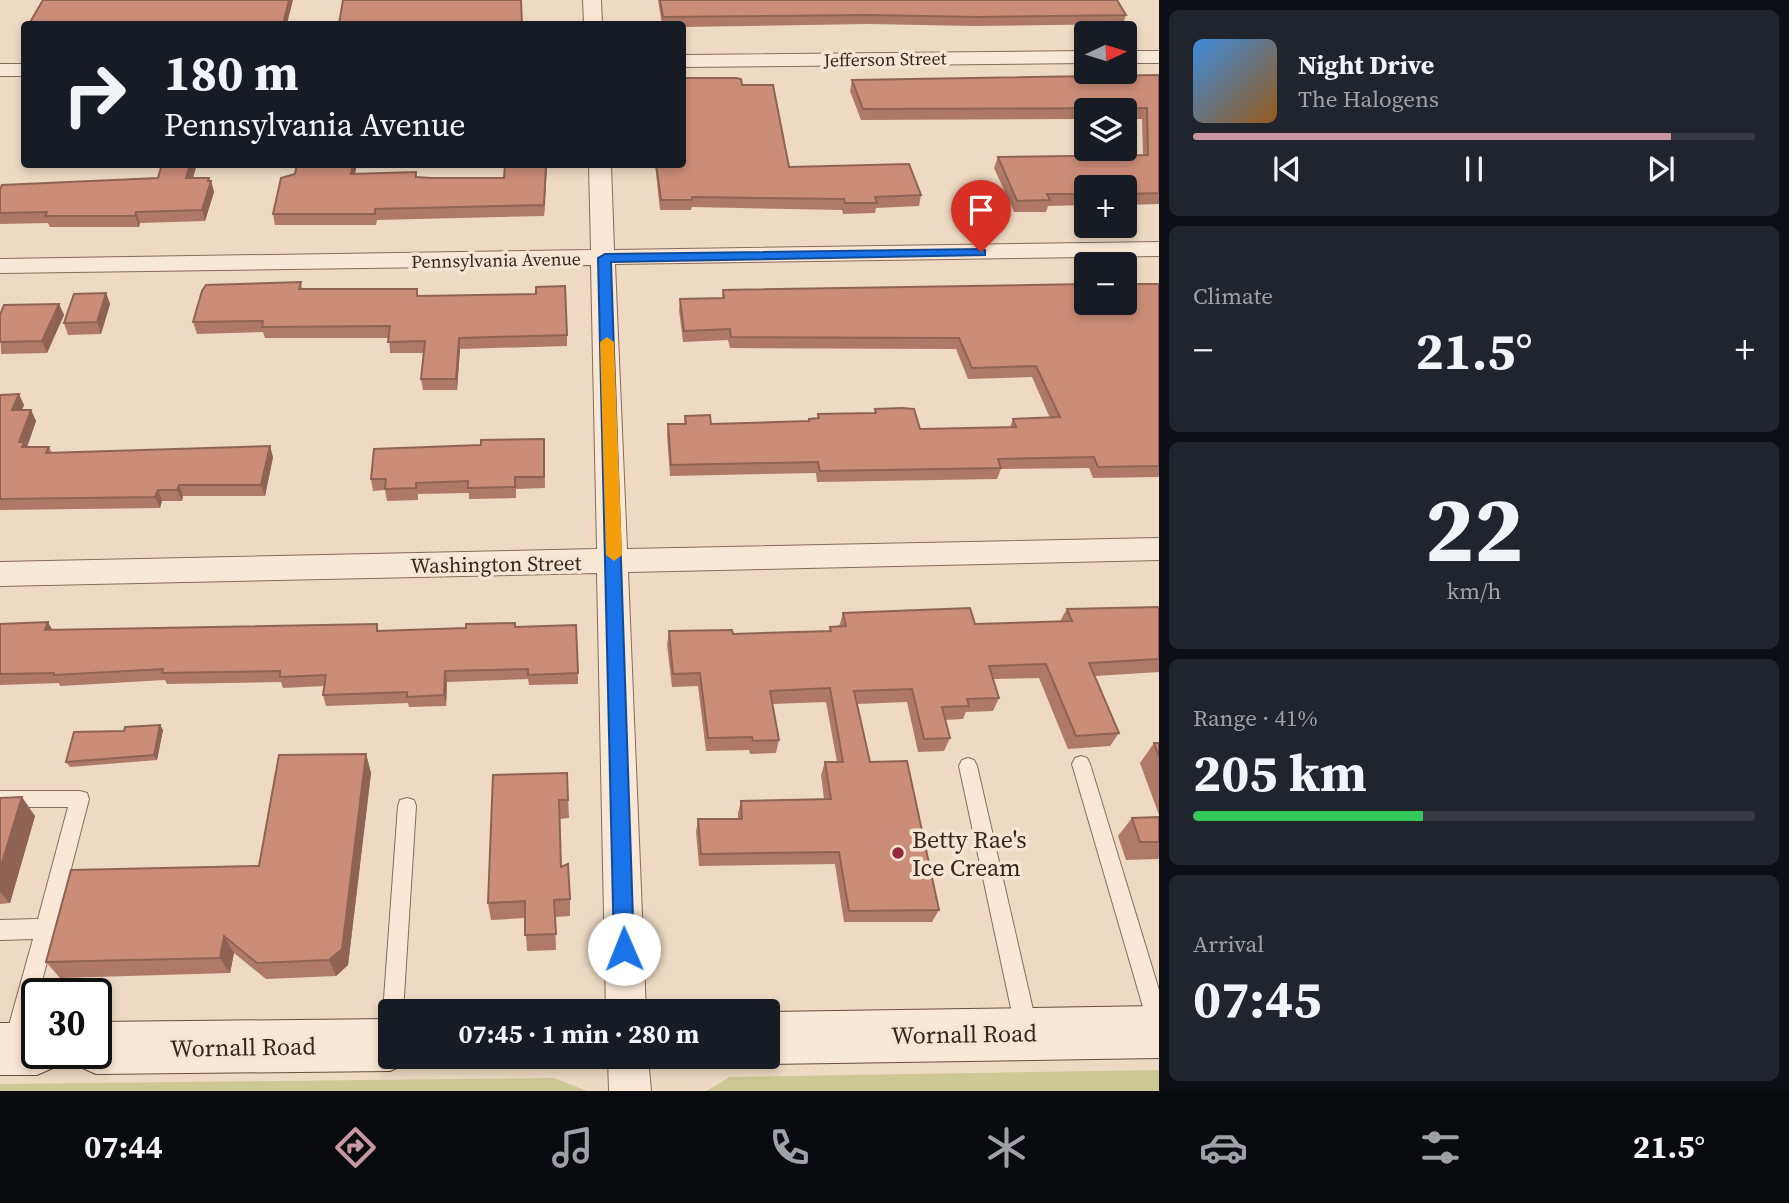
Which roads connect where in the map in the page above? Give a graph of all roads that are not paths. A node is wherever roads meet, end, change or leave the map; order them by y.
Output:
1 (592, 0) edge
2 (593, 21) edge
3 (1074, 57) edge
4 (1138, 57) edge
5 (1159, 57) edge
6 (686, 61) edge
7 (0, 70) edge
8 (21, 70) edge
9 (600, 168) edge
10 (1159, 249) edge
11 (605, 258) junction
12 (0, 267) edge
13 (1159, 549) edge
14 (614, 561) junction
15 (0, 574) edge
16 (1081, 764) dead end
17 (968, 766) dead end
18 (0, 799) edge
19 (407, 806) dead end
20 (45, 929) junction
21 (0, 930) edge
22 (394, 999) edge
23 (626, 999) edge
24 (1159, 1024) edge
25 (1159, 1032) edge
26 (1027, 1033) junction
27 (780, 1038) edge
28 (378, 1045) edge
29 (112, 1048) edge
30 (17, 1049) edge
31 (629, 1069) edge
32 (630, 1091) edge

1 - 2 street
3 - 6 street, Jefferson Street
4 - 5 street
7 - 8 street
9 - 11 street
10 - 11 street, Pennsylvania Avenue
11 - 12 street, Pennsylvania Avenue
11 - 14 street
13 - 14 street, Washington Street
14 - 15 street, Washington Street
14 - 23 street
16 - 24 lane
17 - 26 lane
18 - 20 lane
19 - 22 lane
20 - 21 lane
20 - 30 lane
25 - 26 main road, Wornall Road
26 - 27 main road, Wornall Road
28 - 29 main road, Wornall Road
31 - 32 street

